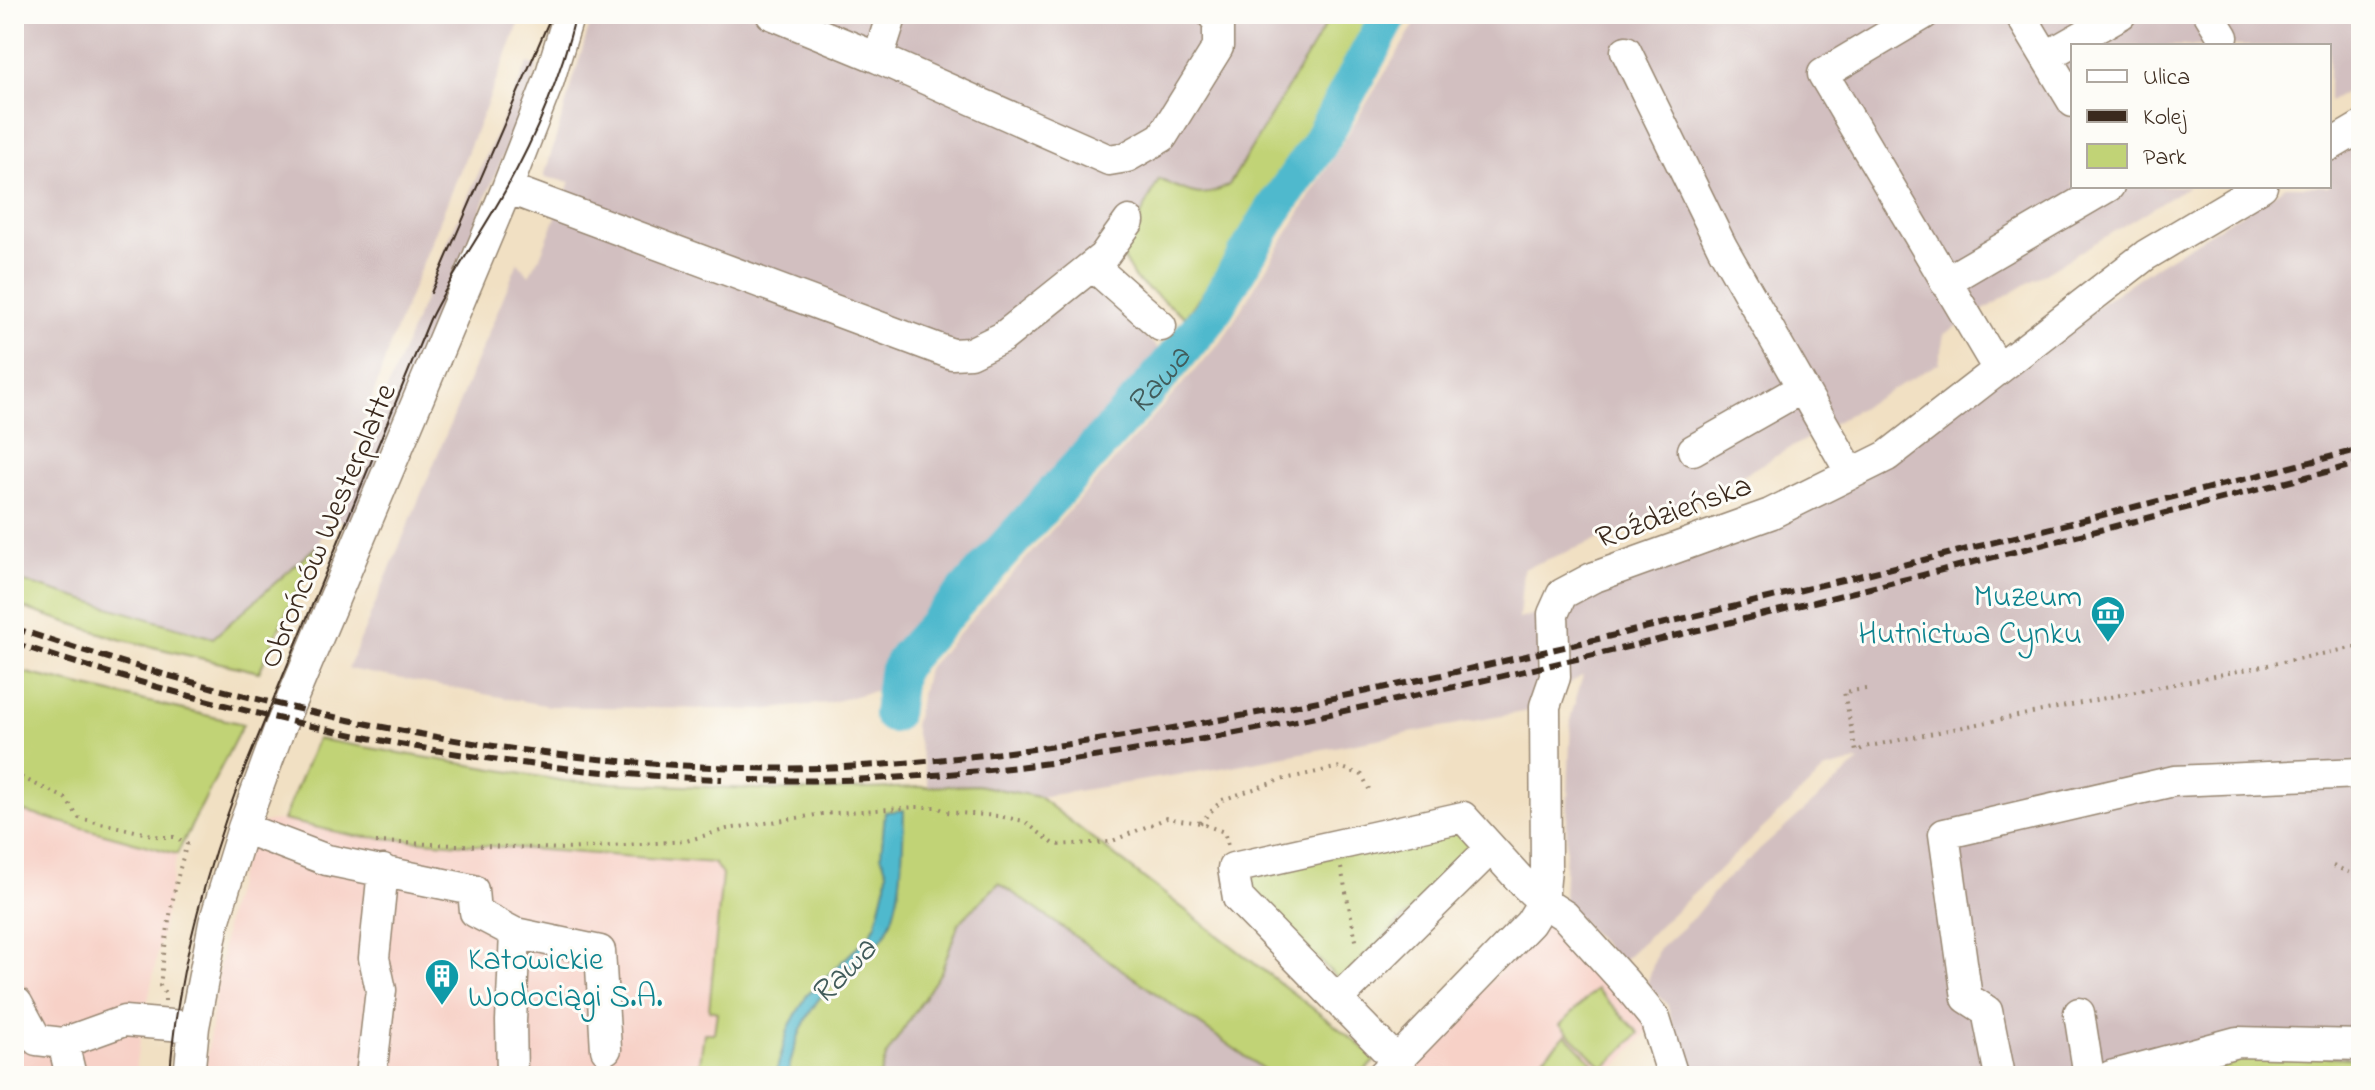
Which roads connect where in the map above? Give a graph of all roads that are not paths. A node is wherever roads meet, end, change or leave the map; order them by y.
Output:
1 (569, 14) edge
2 (771, 14) edge
3 (892, 14) edge
4 (1212, 14) edge
5 (1924, 14) edge
6 (2020, 14) edge
7 (2121, 14) edge
8 (1626, 51) dead end
9 (2047, 56) junction
10 (878, 58) junction
11 (2071, 98) edge
12 (2361, 127) edge
13 (2331, 145) edge
14 (507, 188) junction
15 (2106, 188) edge
16 (2259, 188) edge
17 (1129, 221) dead end
18 (1093, 266) junction
19 (1945, 282) junction
20 (1161, 326) dead end
21 (1998, 369) junction
22 (1802, 388) junction
23 (1693, 450) dead end
24 (1851, 473) junction
25 (2361, 773) edge
26 (243, 828) junction
27 (1491, 848) junction
28 (383, 870) junction
29 (1543, 902) junction
30 (515, 933) junction
31 (1337, 1000) junction
32 (17, 1003) dead end
33 (2079, 1013) dead end
34 (194, 1027) junction
35 (63, 1043) junction
36 (2361, 1045) edge
37 (606, 1049) dead end
38 (1389, 1068) edge
39 (71, 1076) edge
40 (189, 1076) edge
41 (371, 1076) edge
42 (512, 1076) edge
43 (1673, 1076) edge
44 (2000, 1076) edge
45 (2089, 1076) edge
46 (2111, 1076) edge

1 - 14 street, Obrońców Westerplatte
2 - 10 street
3 - 10 street
4 - 10 street
5 - 19 street
6 - 9 street
7 - 9 street
8 - 22 street
9 - 11 street
12 - 13 street
14 - 18 street
14 - 26 street, Obrońców Westerplatte
15 - 19 street
16 - 21 street, Roździeńska
17 - 18 street
18 - 20 street
19 - 21 street
21 - 24 street, Roździeńska
22 - 23 street
22 - 24 street
24 - 29 street, Roździeńska
25 - 44 street
26 - 28 street
26 - 34 street, Obrońców Westerplatte
27 - 29 street
27 - 31 street
27 - 31 street
28 - 30 street
28 - 41 street
29 - 38 street
29 - 43 street
30 - 37 street
30 - 42 street
31 - 38 street
32 - 35 street
33 - 45 street
34 - 35 street
34 - 40 street, Obrońców Westerplatte
35 - 39 street
36 - 46 street

